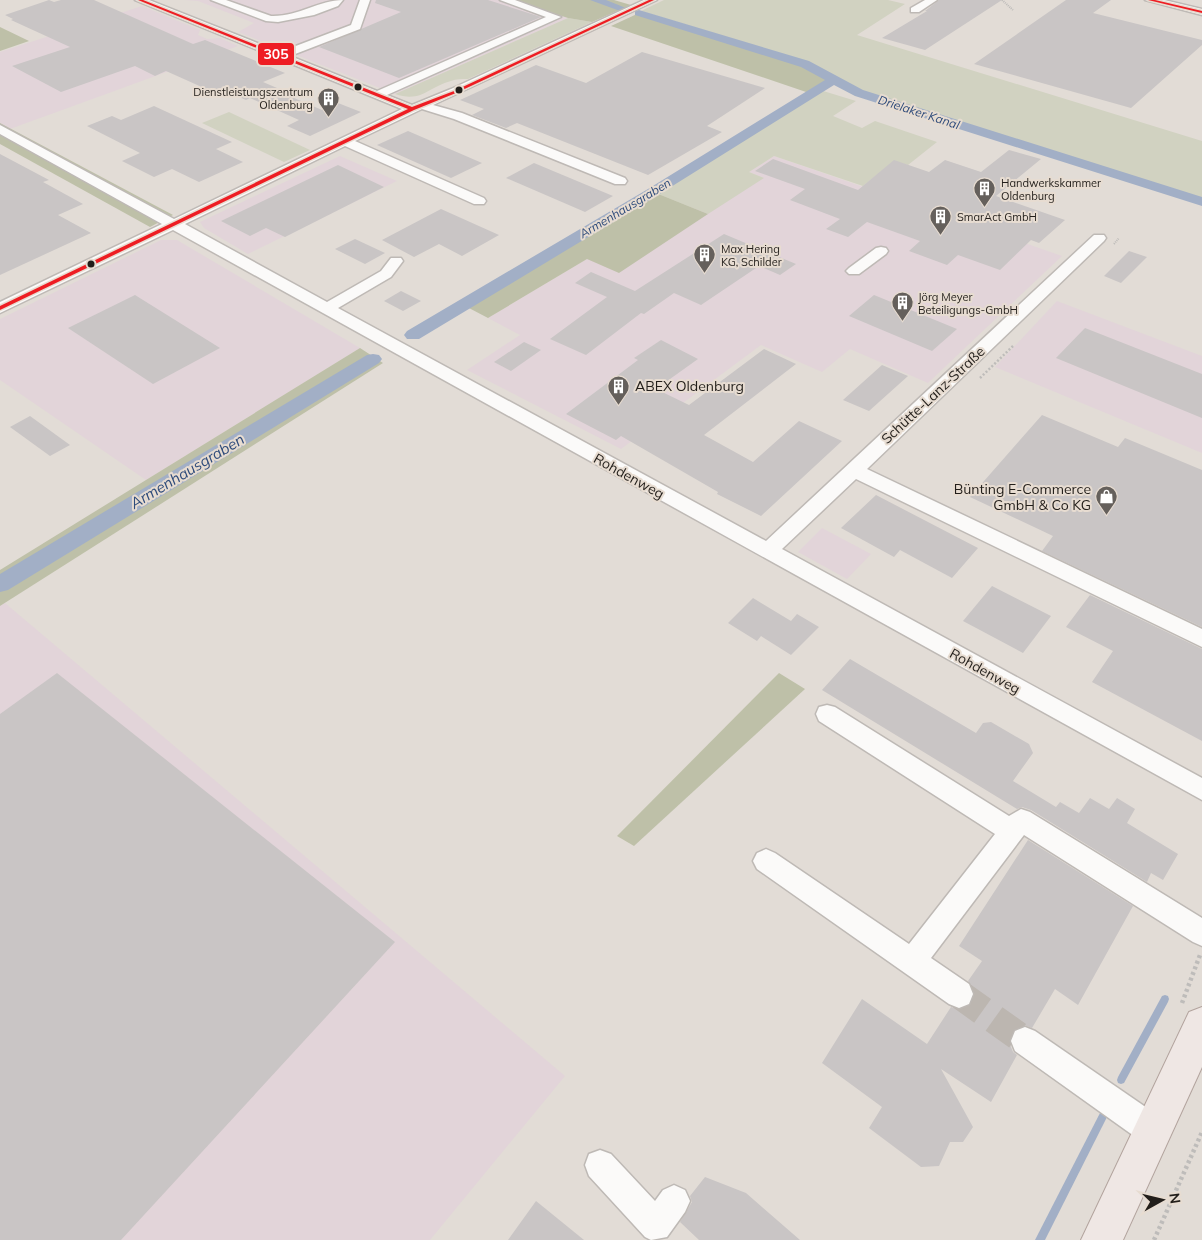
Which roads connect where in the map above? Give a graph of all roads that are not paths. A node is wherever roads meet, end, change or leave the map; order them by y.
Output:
1 (140, 0) edge
2 (216, 0) edge
3 (338, 0) edge
4 (365, 0) edge
5 (505, 0) edge
6 (652, 0) edge
7 (932, 0) edge
8 (1150, 0) edge
9 (175, 3) dead end
10 (160, 8) junction
11 (915, 10) dead end
12 (1202, 12) edge
13 (281, 56) junction
14 (377, 95) junction
15 (416, 107) junction
16 (0, 129) edge
17 (344, 141) junction
18 (620, 181) dead end
19 (478, 201) dead end
20 (171, 225) junction
21 (1099, 238) dead end
22 (881, 250) dead end
23 (396, 261) dead end
24 (854, 271) dead end
25 (0, 308) edge
26 (325, 309) junction
27 (854, 470) junction
28 (768, 552) junction
29 (1202, 639) edge
30 (827, 714) dead end
31 (1202, 790) edge
32 (1012, 831) junction
33 (766, 860) dead end
34 (1202, 933) edge
35 (912, 961) junction
36 (960, 994) tunnel mouth
37 (1202, 1025) edge
38 (1025, 1041) tunnel mouth
39 (1152, 1130) junction
40 (600, 1165) dead end
41 (674, 1200) dead end
42 (660, 1233) edge
43 (1102, 1240) edge

1 - 10 street
2 - 3 street
4 - 13 street
5 - 14 street
6 - 15 street
7 - 11 street
8 - 12 street
9 - 10 street
10 - 13 street
13 - 14 street
14 - 15 street
15 - 17 street
15 - 18 street
16 - 20 street, Rohdenweg
17 - 19 street
17 - 20 street
20 - 25 street
20 - 26 street, Rohdenweg
21 - 27 street, Schütte-Lanz-Straße
22 - 24 street
23 - 26 street
26 - 28 street, Rohdenweg
27 - 28 street, Schütte-Lanz-Straße
27 - 29 street
28 - 31 street, Rohdenweg
30 - 32 street
32 - 34 street
32 - 35 street
33 - 35 street
35 - 36 street
37 - 39 main road
38 - 39 street
39 - 43 main road
40 - 42 street
41 - 42 street

